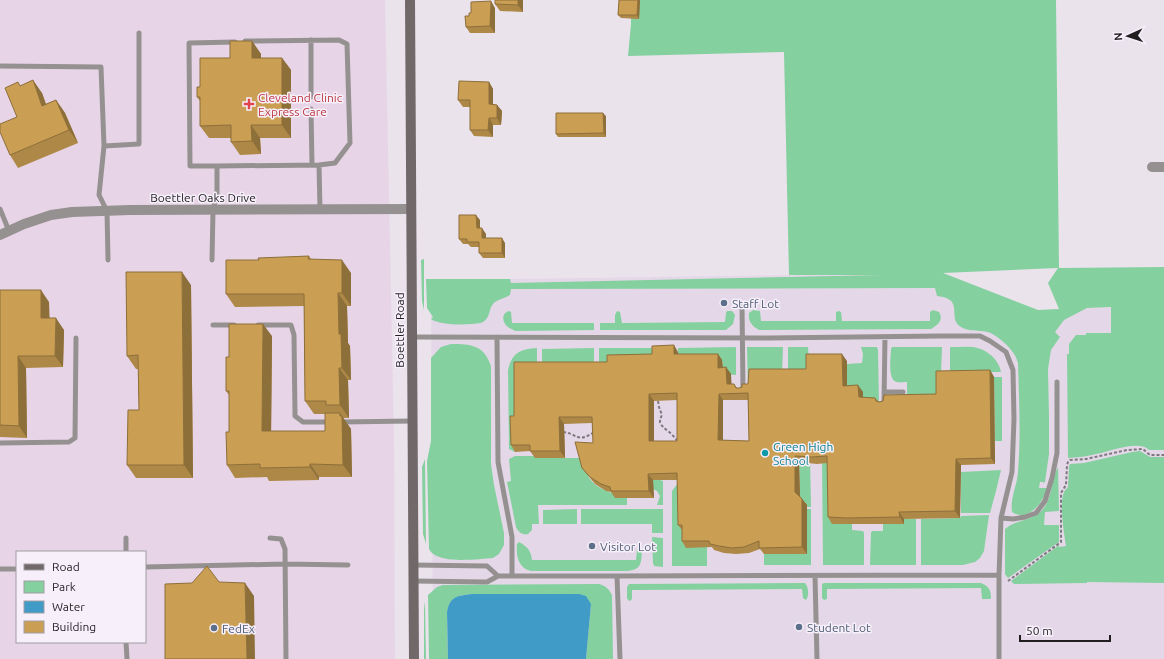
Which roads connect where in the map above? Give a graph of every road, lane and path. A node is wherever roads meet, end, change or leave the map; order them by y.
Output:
1 (410, 0) edge
2 (139, 33) dead end
3 (311, 40) junction
4 (0, 66) edge
5 (311, 97) dead end
6 (312, 109) dead end
7 (104, 146) junction
8 (312, 165) junction
9 (319, 165) junction
10 (217, 166) junction
11 (1152, 166) dead end
12 (1164, 166) edge
13 (0, 209) edge
14 (320, 209) junction
15 (411, 209) junction
16 (213, 210) junction
17 (107, 211) junction
18 (5, 233) edge
19 (108, 260) dead end
20 (212, 260) dead end
21 (742, 305) dead end
22 (213, 325) dead end
23 (236, 325) edge
24 (252, 325) edge
25 (412, 337) junction
26 (496, 337) junction
27 (885, 337) junction
28 (76, 338) dead end
29 (743, 338) junction
30 (1057, 382) dead end
31 (743, 391) edge
32 (885, 392) junction
33 (903, 392) dead end
34 (658, 401) edge
35 (884, 405) edge
36 (413, 421) junction
37 (596, 427) edge
38 (594, 432) junction
39 (557, 433) edge
40 (599, 434) edge
41 (0, 443) edge
42 (679, 445) edge
43 (1164, 455) edge
44 (1001, 518) junction
45 (126, 538) dead end
46 (270, 538) dead end
47 (126, 551) edge
48 (285, 564) junction
49 (348, 565) dead end
50 (413, 565) junction
51 (146, 567) edge
52 (0, 569) edge
53 (16, 569) edge
54 (999, 575) junction
55 (498, 576) junction
56 (512, 576) junction
57 (617, 576) junction
58 (814, 576) junction
59 (413, 582) junction
60 (999, 587) junction
61 (126, 643) edge
62 (127, 659) edge
63 (286, 659) edge
64 (414, 659) edge
65 (620, 659) edge
66 (817, 659) edge
67 (999, 659) edge

1 - 15 street, Boettler Road
2 - 7 lane
3 - 5 lane
3 - 9 lane
3 - 10 lane
4 - 7 lane
6 - 8 lane
7 - 17 lane
8 - 9 lane
8 - 10 lane
9 - 14 lane
10 - 16 lane
11 - 12 street
13 - 18 lane
14 - 15 street, Boettler Oaks Drive
14 - 16 street, Boettler Oaks Drive
15 - 25 street, Boettler Road
16 - 17 street, Boettler Oaks Drive
16 - 20 lane
17 - 18 street, Boettler Oaks Drive
17 - 19 lane
21 - 29 lane
22 - 23 lane
24 - 36 lane
25 - 26 lane
25 - 36 street, Boettler Road
26 - 29 lane
26 - 56 lane
27 - 29 lane
27 - 32 lane
27 - 44 lane
28 - 41 lane
29 - 31 lane
30 - 44 lane
32 - 33 lane
32 - 35 lane
34 - 42 path
36 - 50 street, Boettler Road
37 - 38 path
38 - 39 path
38 - 40 path
43 - 60 path
44 - 54 lane
45 - 47 lane
46 - 48 lane
48 - 49 lane
48 - 51 lane
48 - 63 lane
50 - 55 lane
50 - 59 street, Boettler Road
52 - 53 lane
54 - 58 lane
54 - 60 lane
55 - 56 lane
55 - 59 lane
56 - 57 lane
57 - 58 lane
57 - 65 lane
58 - 66 lane
59 - 64 street, Boettler Road
60 - 67 lane
61 - 62 lane

